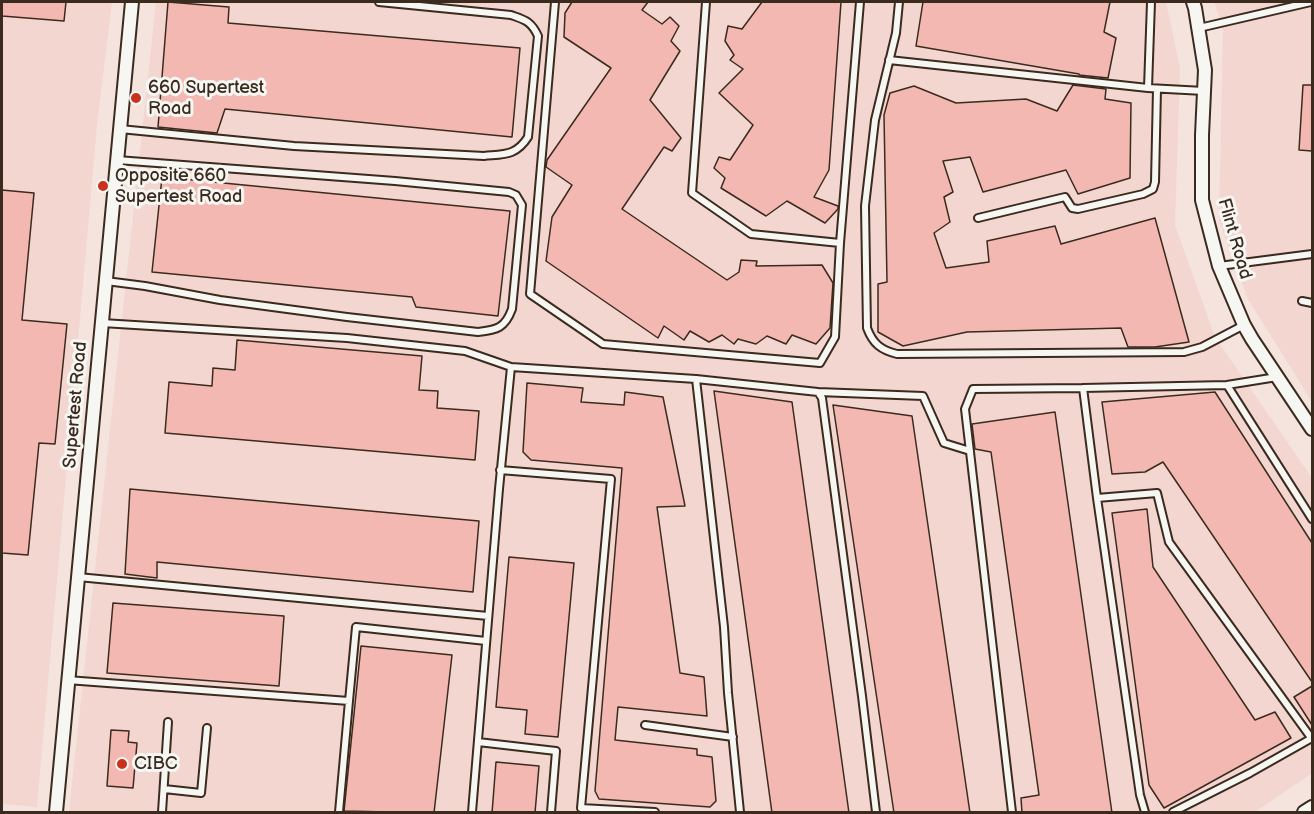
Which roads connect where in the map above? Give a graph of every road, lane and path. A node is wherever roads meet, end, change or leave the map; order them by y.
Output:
1 (132, 2) edge
2 (379, 2) edge
3 (555, 2) edge
4 (706, 2) edge
5 (860, 2) edge
6 (899, 2) edge
7 (1151, 2) edge
8 (1193, 2) edge
9 (1311, 2) edge
10 (1198, 28) junction
11 (889, 60) junction
12 (1148, 88) junction
13 (1157, 89) junction
14 (1204, 92) junction
15 (120, 129) junction
16 (117, 160) junction
17 (978, 218) dead end
18 (840, 243) junction
19 (1312, 254) edge
20 (1219, 266) junction
21 (106, 281) junction
22 (1302, 301) dead end
23 (1312, 303) edge
24 (102, 323) junction
25 (1244, 325) junction
26 (511, 367) junction
27 (1278, 377) junction
28 (696, 379) junction
29 (1227, 385) junction
30 (1083, 388) junction
31 (818, 392) junction
32 (1312, 429) edge
33 (970, 451) junction
34 (500, 470) junction
35 (1097, 498) junction
36 (1312, 519) edge
37 (78, 577) junction
38 (488, 616) junction
39 (486, 641) junction
40 (68, 680) junction
41 (349, 702) junction
42 (168, 722) dead end
43 (645, 725) dead end
44 (207, 728) dead end
45 (733, 737) junction
46 (1312, 739) edge
47 (478, 742) junction
48 (164, 789) junction
49 (1312, 807) edge
50 (580, 810) edge
51 (56, 813) edge
52 (162, 813) edge
53 (339, 813) edge
54 (472, 813) edge
55 (551, 813) edge
56 (655, 813) edge
57 (740, 813) edge
58 (876, 813) edge
59 (1012, 813) edge
60 (1145, 813) edge
61 (1173, 813) edge
62 (1304, 813) edge

1 - 15 street, Supertest Road
2 - 15 lane
3 - 18 lane
4 - 18 lane
5 - 18 lane
6 - 11 lane
7 - 12 lane
8 - 10 street, Flint Road
9 - 10 lane
10 - 14 street, Flint Road
11 - 12 lane
11 - 25 lane
12 - 13 lane
13 - 14 lane
13 - 17 lane
14 - 20 street, Flint Road
15 - 16 street, Supertest Road
16 - 21 street, Supertest Road
16 - 21 lane
19 - 20 lane
20 - 25 street, Flint Road
21 - 24 street, Supertest Road
22 - 23 lane
24 - 26 lane
24 - 37 street, Supertest Road
25 - 27 street, Flint Road
26 - 28 lane
26 - 34 lane
27 - 29 lane
27 - 32 street, Flint Road
28 - 31 lane
28 - 45 lane
29 - 30 lane
29 - 36 lane
30 - 33 lane
30 - 35 lane
31 - 33 lane
31 - 58 lane
33 - 59 lane
34 - 38 lane
34 - 50 lane
35 - 46 lane
35 - 60 lane
37 - 38 lane
37 - 40 street, Supertest Road
38 - 39 lane
39 - 41 lane
39 - 47 lane
40 - 41 lane
40 - 51 street, Supertest Road
41 - 53 lane
42 - 48 lane
43 - 45 lane
44 - 48 lane
45 - 57 lane
46 - 61 lane
47 - 54 lane
47 - 55 lane
48 - 52 lane
49 - 62 street
50 - 56 lane

